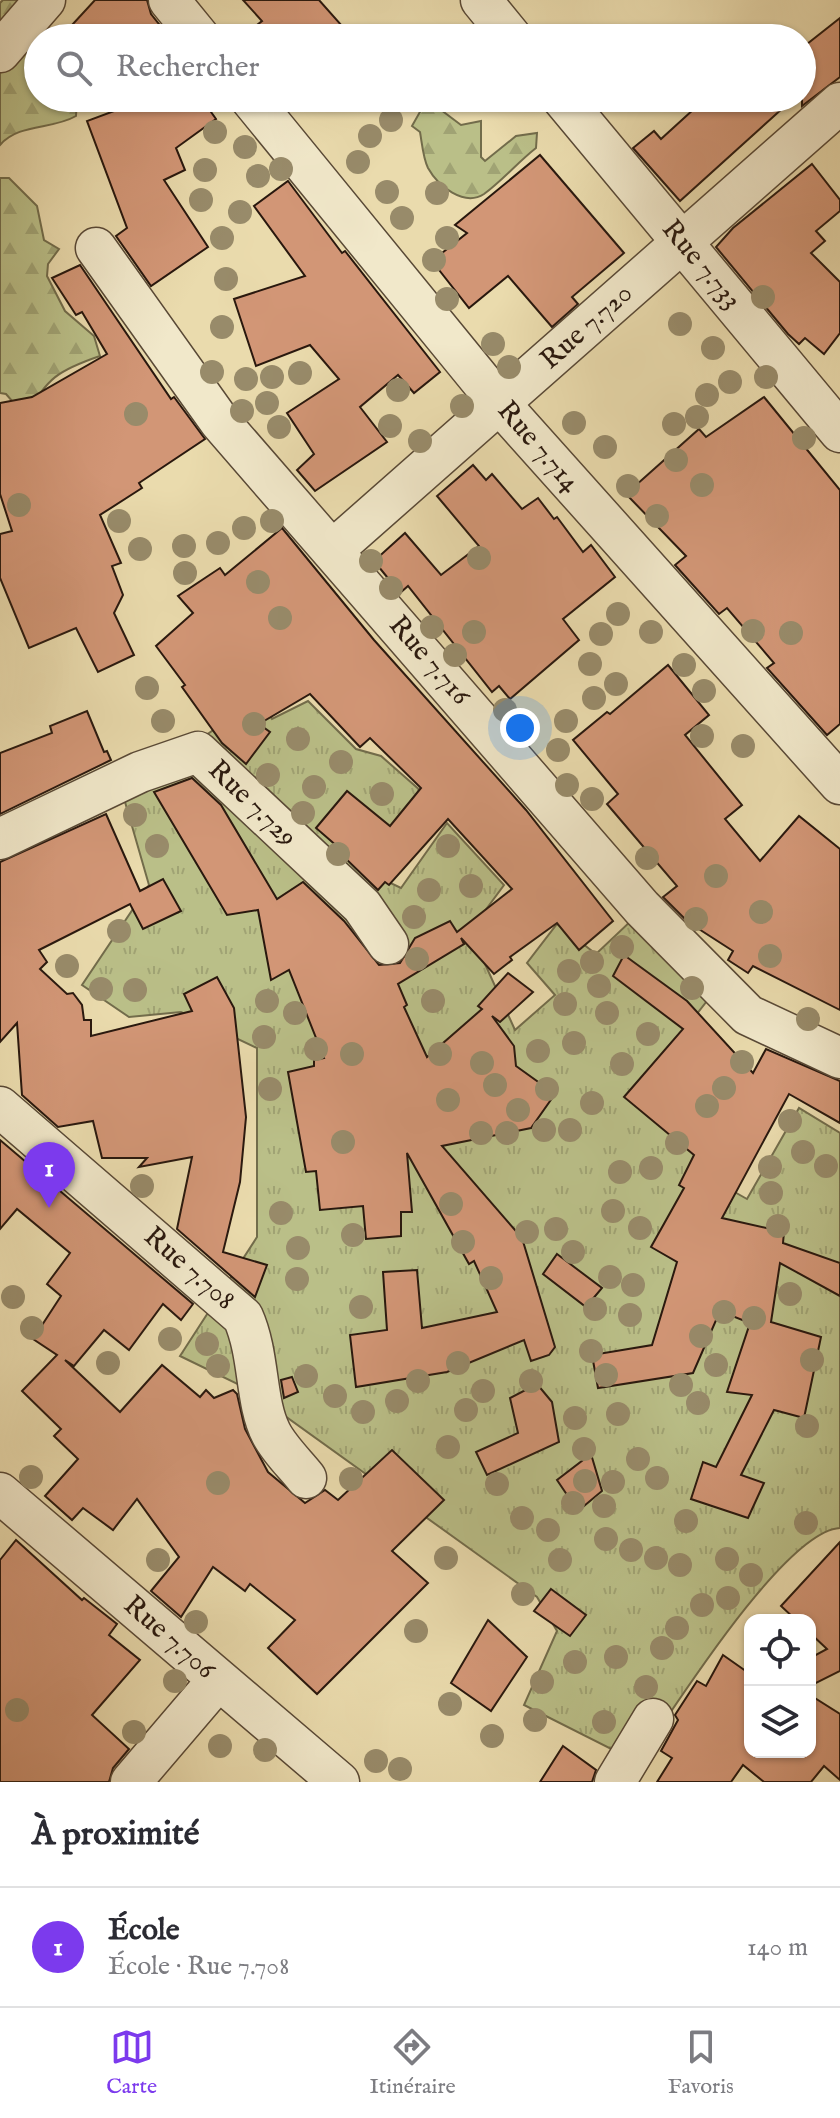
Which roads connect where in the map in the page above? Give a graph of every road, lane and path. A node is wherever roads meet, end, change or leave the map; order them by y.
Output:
1 (45, 0) edge
2 (169, 0) edge
3 (481, 0) edge
4 (24, 24) edge
5 (24, 24) edge
6 (189, 24) edge
7 (501, 24) edge
8 (0, 52) edge
9 (840, 103) edge
10 (261, 112) edge
11 (574, 112) edge
12 (681, 241) junction
13 (96, 248) dead end
14 (500, 404) junction
15 (840, 432) edge
16 (333, 550) junction
17 (840, 784) edge
18 (0, 839) edge
19 (388, 944) dead end
20 (840, 1058) edge
21 (0, 1107) edge
22 (306, 1478) dead end
23 (0, 1493) edge
24 (218, 1680) junction
25 (653, 1719) dead end
26 (131, 1782) edge
27 (339, 1782) edge
28 (615, 1782) edge

1 - 5 street
2 - 6 street
3 - 7 street
4 - 8 street
9 - 12 street, Rue 7.720
10 - 14 street, Rue 7.714
11 - 12 street, Rue 7.733
12 - 14 street, Rue 7.720
12 - 15 street, Rue 7.733
13 - 16 street, Rue 7.716
14 - 16 street, Rue 7.720
14 - 17 street, Rue 7.714
16 - 20 street, Rue 7.716
18 - 19 street, Rue 7.729
21 - 22 street, Rue 7.708
23 - 24 street, Rue 7.706
24 - 26 street
24 - 27 street, Rue 7.706
25 - 28 street

